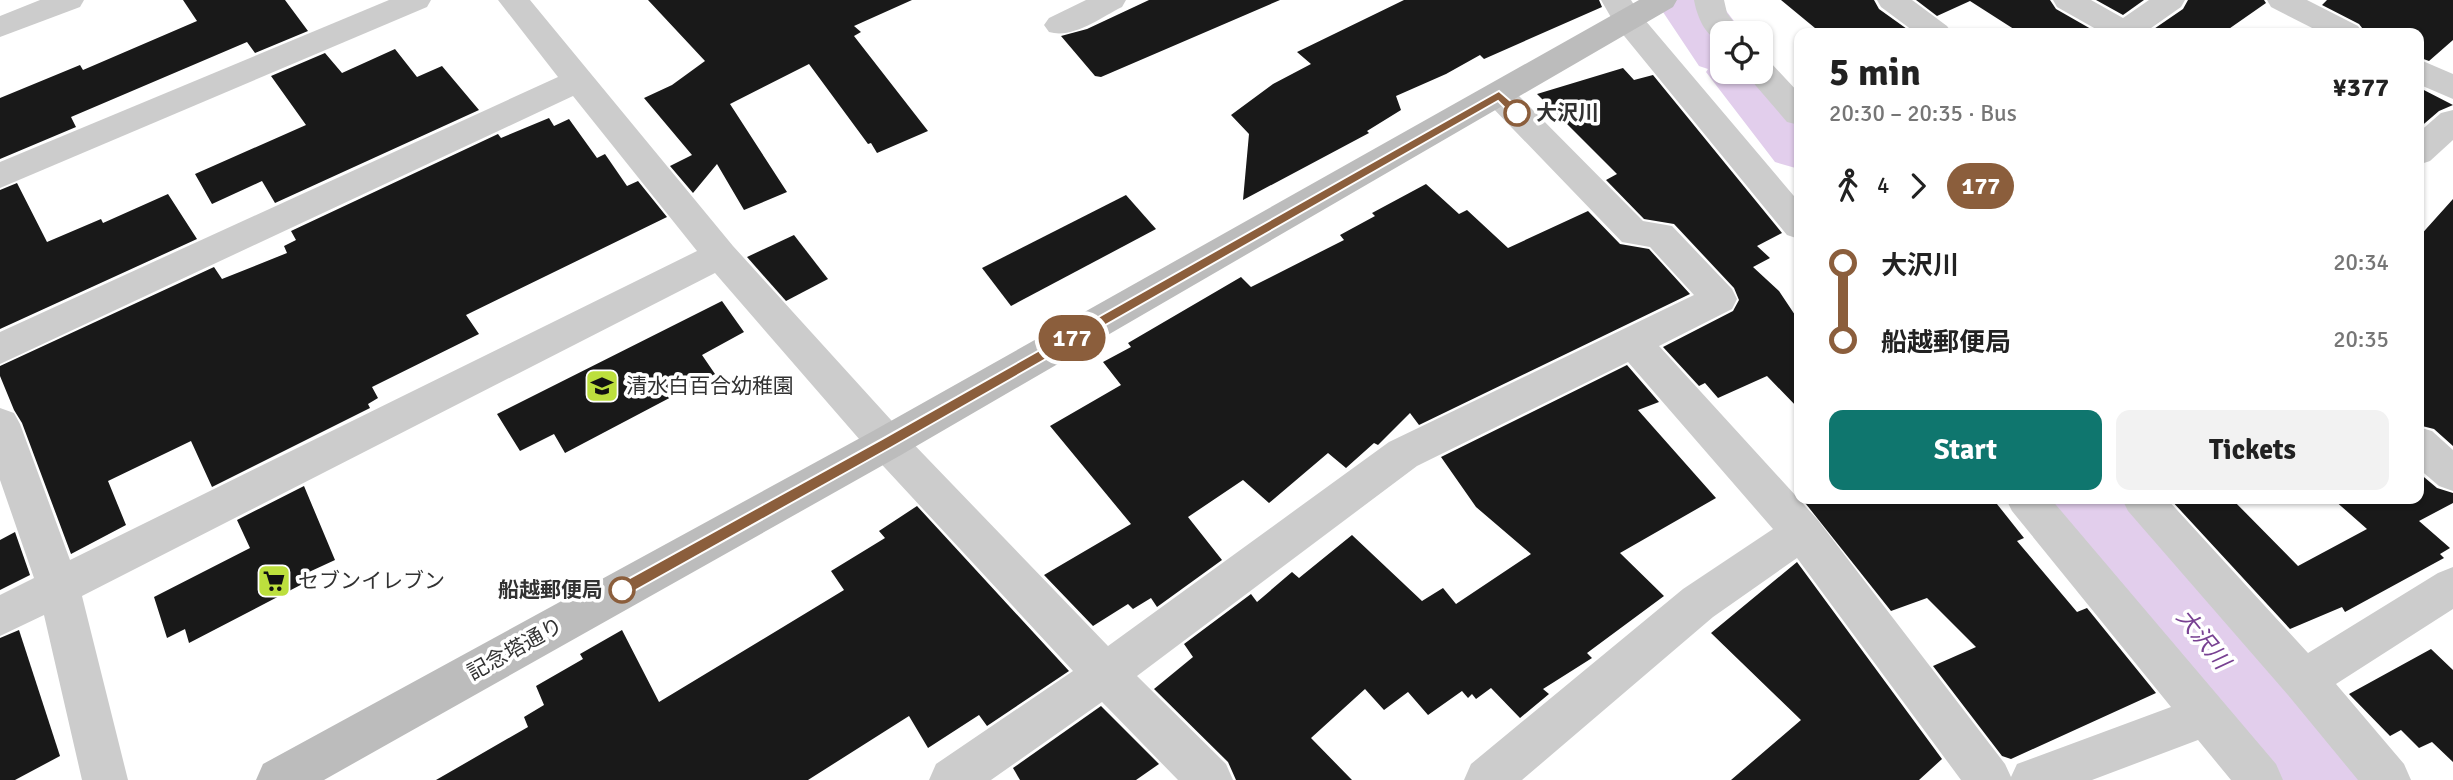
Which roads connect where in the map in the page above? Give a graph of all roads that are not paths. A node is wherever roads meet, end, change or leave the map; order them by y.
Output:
1 (69, 0) edge
2 (416, 0) edge
3 (513, 0) edge
4 (1111, 0) edge
5 (1662, 0) edge
6 (1709, 0) edge
7 (1892, 0) edge
8 (2068, 0) edge
9 (2170, 0) edge
10 (2282, 0) edge
11 (1622, 10) edge
12 (1716, 21) edge
13 (1060, 25) dead end
14 (0, 27) edge
15 (1929, 28) edge
16 (2116, 28) edge
17 (2132, 28) edge
18 (2337, 28) edge
19 (2424, 73) edge
20 (580, 80) junction
21 (1772, 84) edge
22 (2453, 88) edge
23 (1499, 95) junction
24 (1794, 108) edge
25 (2453, 121) edge
26 (2424, 148) edge
27 (0, 176) edge
28 (1794, 220) edge
29 (720, 255) junction
30 (1633, 342) junction
31 (0, 349) edge
32 (0, 424) edge
33 (887, 443) junction
34 (2424, 448) edge
35 (2453, 474) edge
36 (2030, 504) edge
37 (2146, 504) edge
38 (1802, 532) junction
39 (2453, 586) edge
40 (59, 587) junction
41 (0, 616) edge
42 (1105, 674) junction
43 (2304, 680) junction
44 (2206, 715) junction
45 (105, 780) edge
46 (279, 780) edge
47 (952, 780) edge
48 (1210, 780) edge
49 (1487, 780) edge
50 (1989, 780) edge
51 (2033, 780) edge
52 (2260, 780) edge
53 (2388, 780) edge

1 - 14 street
2 - 27 street
3 - 20 street
4 - 13 street
5 - 11 street, 記念塔通り
6 - 12 street
7 - 15 street
8 - 16 street
9 - 17 street
10 - 18 street
11 - 23 street, 記念塔通り
11 - 28 street
19 - 22 street
20 - 29 street
20 - 31 street
21 - 24 street
23 - 30 street
23 - 33 street, 記念塔通り
25 - 26 street
29 - 33 street
29 - 40 street
30 - 38 street
30 - 42 street
32 - 40 street
33 - 42 street
33 - 46 street, 記念塔通り
34 - 35 street
36 - 44 street
37 - 43 street
38 - 49 street
38 - 50 street
39 - 43 street
40 - 41 street
40 - 45 street
42 - 47 street
42 - 48 street
43 - 53 street
44 - 51 street
44 - 52 street

